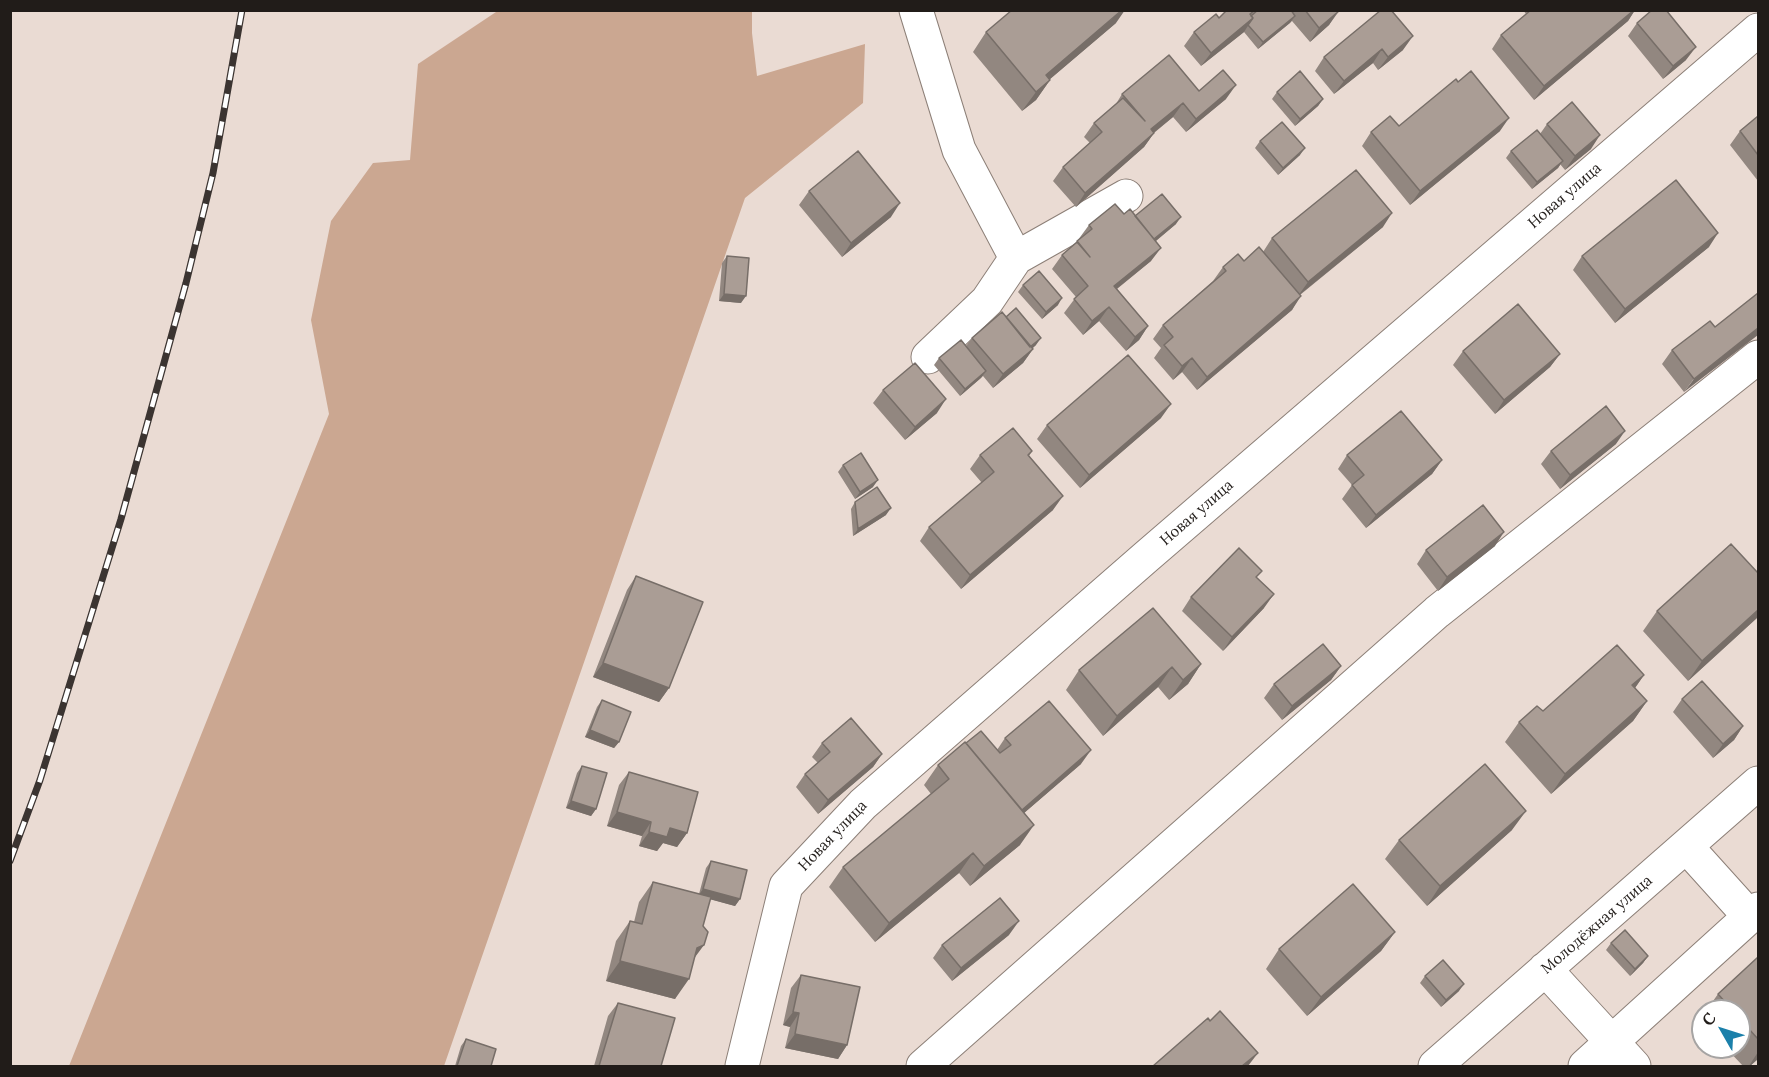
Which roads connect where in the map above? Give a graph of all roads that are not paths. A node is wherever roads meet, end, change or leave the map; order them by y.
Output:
1 (916, 10) edge
2 (1758, 30) edge
3 (1126, 196) dead end
4 (1016, 258) junction
5 (928, 357) dead end
6 (1758, 357) edge
7 (1758, 783) edge
8 (1686, 846) junction
9 (1754, 913) edge
10 (1545, 969) junction
11 (1612, 1043) junction
12 (742, 1066) edge
13 (923, 1066) edge
14 (1435, 1066) edge
15 (1586, 1066) edge
16 (1634, 1066) edge

1 - 4 street
2 - 12 street, Новая улица
3 - 4 street
4 - 5 street
6 - 13 street
7 - 8 street, Молодёжная улица
8 - 9 street
8 - 10 street, Молодёжная улица
9 - 11 street
10 - 11 street
10 - 14 street, Молодёжная улица
11 - 15 street
11 - 16 street

